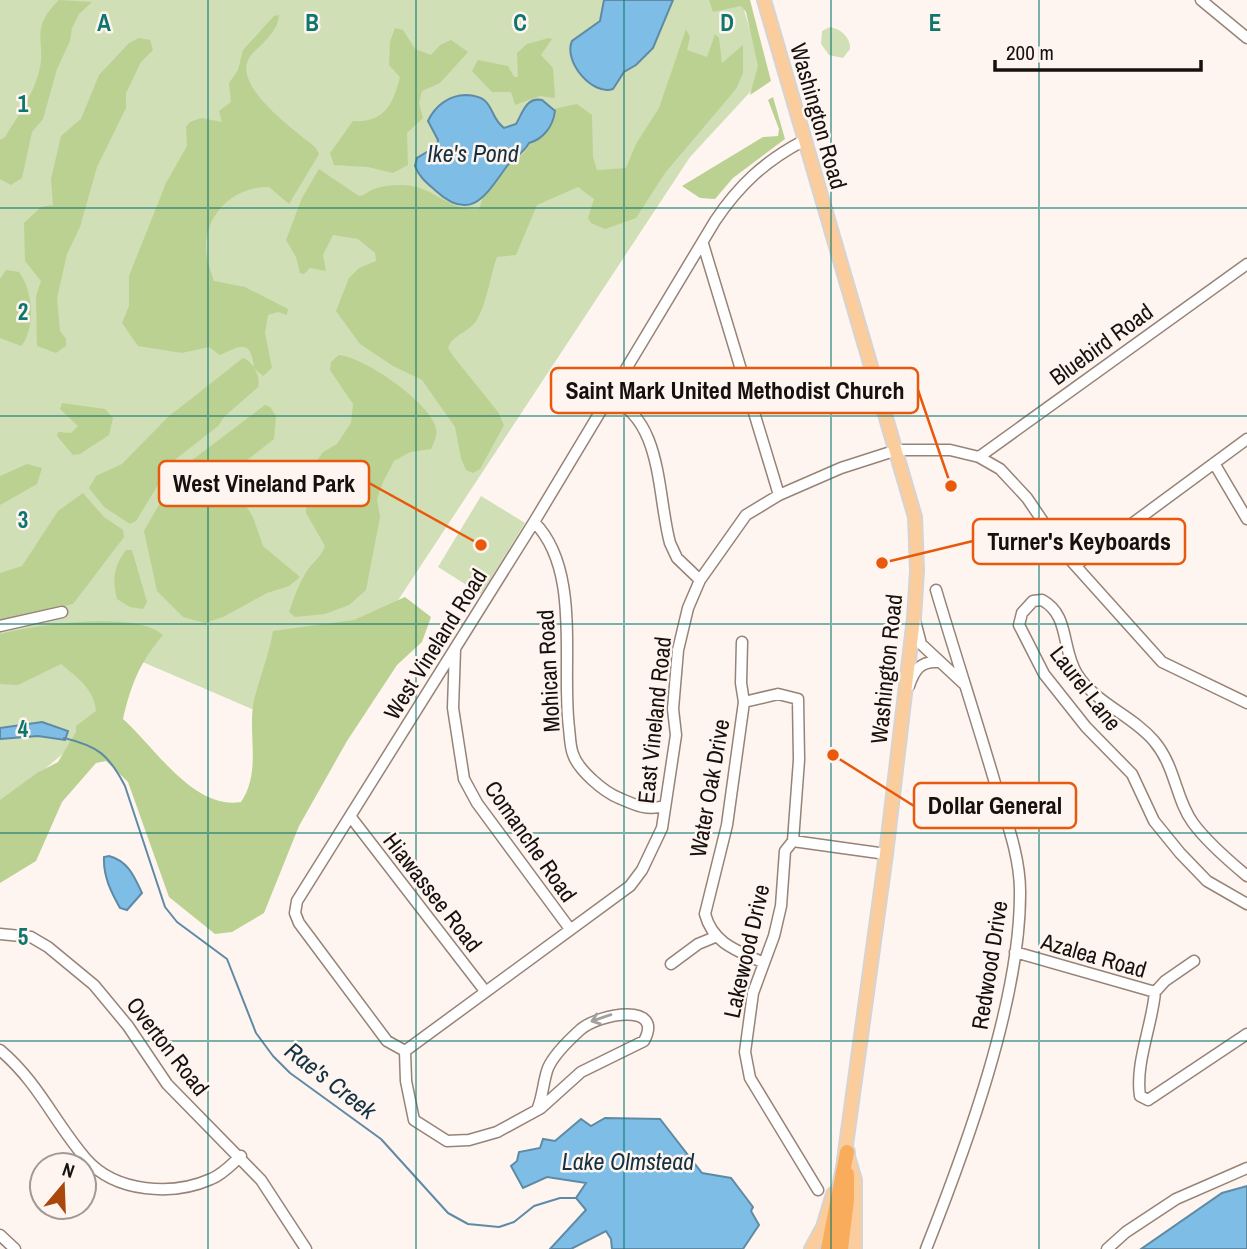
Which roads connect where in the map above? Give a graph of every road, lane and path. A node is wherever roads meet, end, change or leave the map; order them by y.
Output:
1 (764, 0) edge
2 (1201, 0) edge
3 (1247, 38) edge
4 (803, 141) junction
5 (703, 244) junction
6 (1246, 267) edge
7 (610, 398) junction
8 (1247, 439) edge
9 (897, 450) junction
10 (979, 457) junction
11 (1214, 463) junction
12 (779, 495) junction
13 (1247, 519) edge
14 (534, 522) junction
15 (1076, 565) junction
16 (701, 580) junction
17 (936, 590) dead end
18 (62, 612) dead end
19 (914, 618) junction
20 (0, 625) edge
21 (742, 642) dead end
22 (455, 648) junction
23 (937, 662) junction
24 (965, 685) junction
25 (904, 699) junction
26 (744, 702) junction
27 (1247, 703) edge
28 (664, 806) junction
29 (350, 816) junction
30 (793, 841) junction
31 (886, 854) junction
32 (1247, 876) edge
33 (1247, 904) edge
34 (570, 929) junction
35 (0, 934) edge
36 (715, 937) junction
37 (1015, 952) junction
38 (1194, 961) dead end
39 (764, 963) junction
40 (671, 964) dead end
41 (485, 991) junction
42 (1155, 992) junction
43 (1247, 1034) edge
44 (0, 1050) edge
45 (405, 1051) junction
46 (537, 1110) junction
47 (847, 1152) junction
48 (241, 1156) junction
49 (1247, 1168) edge
50 (818, 1190) dead end
51 (0, 1236) edge
52 (15, 1249) edge
53 (306, 1249) edge
54 (811, 1249) edge
55 (828, 1249) edge
56 (841, 1249) edge
57 (855, 1249) edge
58 (926, 1249) edge
59 (1107, 1249) edge

1 - 4 main road, Washington Road
2 - 3 street
4 - 5 street, West Vineland Road
4 - 9 main road, Washington Road
5 - 7 street, West Vineland Road
5 - 12 street
6 - 10 street, Bluebird Road
7 - 14 street, West Vineland Road
7 - 16 street
8 - 11 street
9 - 10 street, East Vineland Road
9 - 12 street, East Vineland Road
9 - 19 main road, Washington Road
10 - 15 street
11 - 13 street
11 - 15 street
12 - 16 street, East Vineland Road
14 - 22 street, West Vineland Road
14 - 28 street, Mohican Road
15 - 27 street
16 - 28 street, East Vineland Road
17 - 24 street, Redwood Drive
18 - 20 street
19 - 23 street
19 - 25 main road, Washington Road
21 - 26 street
22 - 29 street, West Vineland Road
22 - 34 street, Comanche Road
23 - 24 street
23 - 25 street
24 - 37 street, Redwood Drive
25 - 31 main road, Washington Road
26 - 30 street, Water Oak Drive
26 - 36 street, Water Oak Drive
28 - 34 street, East Vineland Road
29 - 41 street, Hiawassee Road
29 - 45 street, West Vineland Road
30 - 31 street
30 - 39 street, Lakewood Drive
31 - 47 main road, Washington Road
32 - 33 street, Laurel Lane
34 - 41 street, East Vineland Road
35 - 48 street, Overton Road
36 - 39 street
36 - 40 street
37 - 42 street, Azalea Road
37 - 58 street, Redwood Drive
38 - 42 street, Azalea Road
39 - 50 street, Lakewood Drive
41 - 45 street, East Vineland Road
42 - 43 street
44 - 48 street
45 - 46 street
46 -> 46 street
47 - 54 main road
47 - 55 highway
47 - 56 highway
47 - 57 main road
48 - 53 street, Overton Road
49 - 59 street
51 - 52 street

